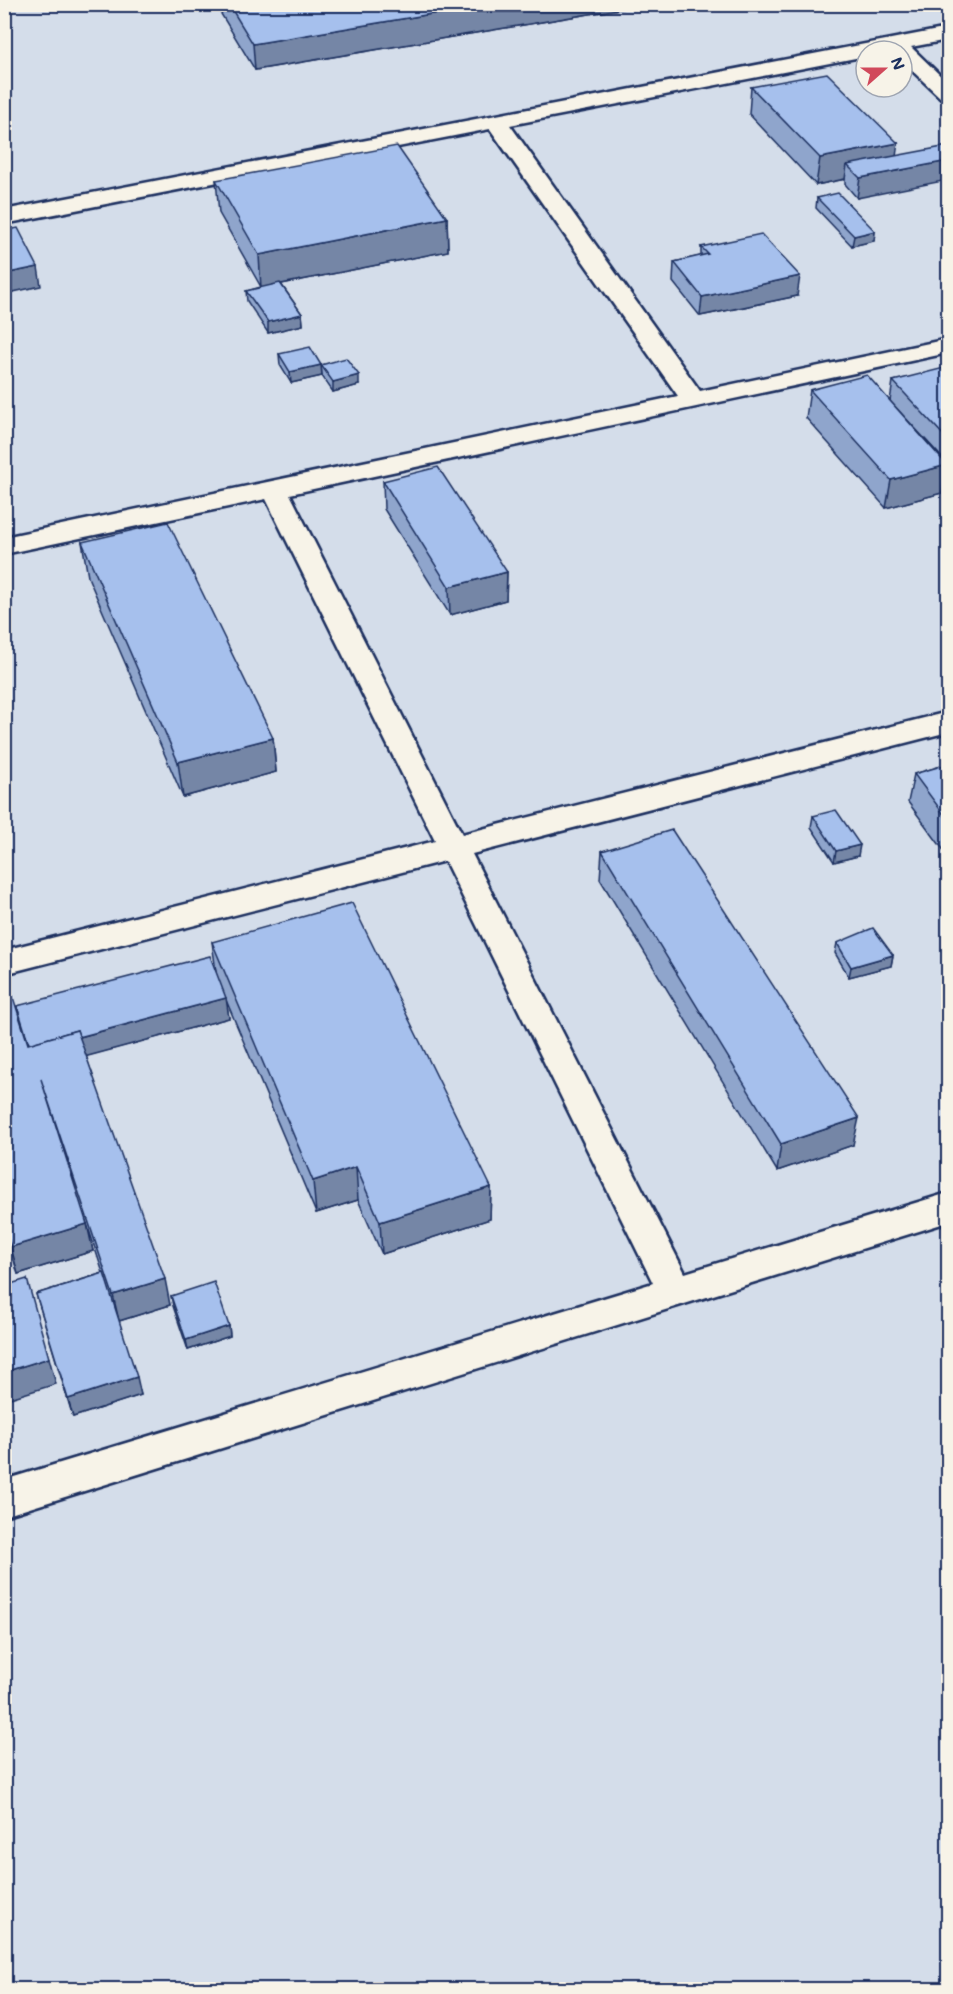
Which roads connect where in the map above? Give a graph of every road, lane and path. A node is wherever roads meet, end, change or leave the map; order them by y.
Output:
1 (948, 34) edge
2 (914, 41) edge
3 (854, 52) edge
4 (914, 61) edge
5 (948, 94) edge
6 (497, 123) junction
7 (4, 217) edge
8 (948, 346) edge
9 (694, 400) junction
10 (274, 489) junction
11 (4, 546) edge
12 (948, 722) edge
13 (453, 848) junction
14 (4, 962) edge
15 (948, 1208) edge
16 (676, 1292) junction
17 (4, 1498) edge

1 - 2 street
3 - 6 street
4 - 5 street
6 - 7 street
6 - 9 street
8 - 9 street
9 - 10 street
10 - 11 street
10 - 13 street
12 - 13 street
13 - 14 street
13 - 16 street
15 - 16 street
16 - 17 street

